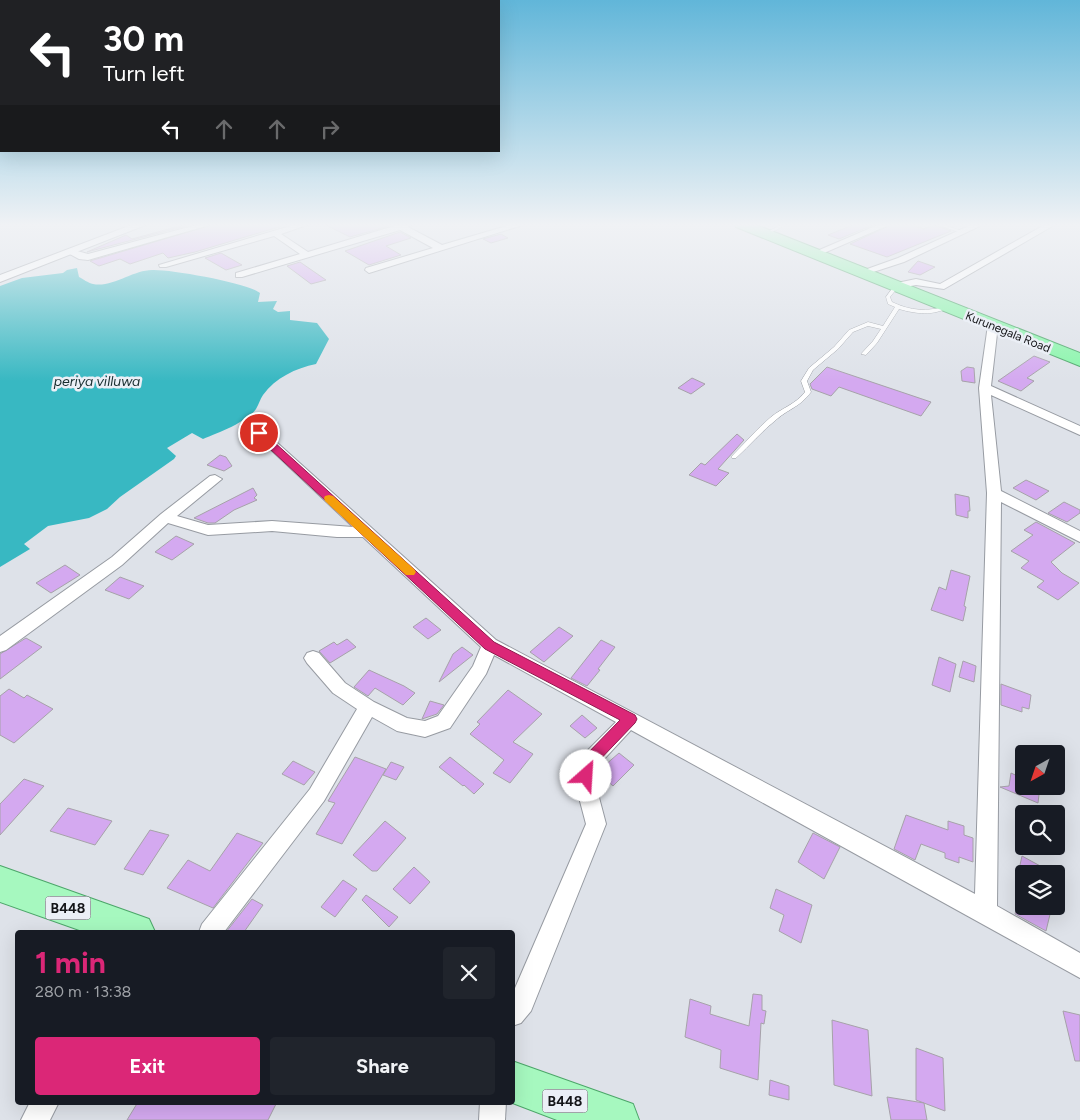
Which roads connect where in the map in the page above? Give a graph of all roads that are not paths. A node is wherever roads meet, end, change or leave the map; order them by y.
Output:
1 (869, 276) edge
2 (960, 276) edge
3 (896, 287) junction
4 (898, 307) junction
5 (947, 307) junction
6 (993, 326) junction
7 (883, 328) junction
8 (864, 354) dead end
9 (1080, 360) edge
10 (985, 388) junction
11 (1080, 431) edge
12 (259, 433) dead end
13 (734, 457) dead end
14 (215, 479) dead end
15 (994, 493) junction
16 (166, 517) junction
17 (366, 532) junction
18 (1080, 537) edge
19 (0, 645) edge
20 (490, 645) junction
21 (313, 658) dead end
22 (368, 707) junction
23 (630, 719) junction
24 (0, 884) edge
25 (986, 912) junction
26 (130, 930) edge
27 (212, 930) edge
28 (1080, 966) edge
29 (515, 1010) edge
30 (515, 1083) edge
31 (44, 1105) edge
32 (493, 1105) edge
33 (34, 1120) edge
34 (492, 1120) edge
35 (617, 1120) edge

1 - 3 highway, Kurunegala Road
2 - 3 street
3 - 4 lane
3 - 5 highway, Kurunegala Road
4 - 5 lane
4 - 7 lane
5 - 6 highway, Kurunegala Road
6 - 9 highway, Kurunegala Road
6 - 10 street
7 - 8 lane
7 - 13 lane
10 - 11 street
10 - 15 street
12 - 17 street
14 - 16 street
15 - 18 street
15 - 25 street
16 - 17 street
16 - 19 street
17 - 20 street
20 - 22 street
20 - 23 street
21 - 22 street
22 - 27 street
23 - 25 street
23 - 29 street
24 - 26 main road, B448
25 - 28 street
30 - 35 main road, B448
31 - 33 street
32 - 34 street

